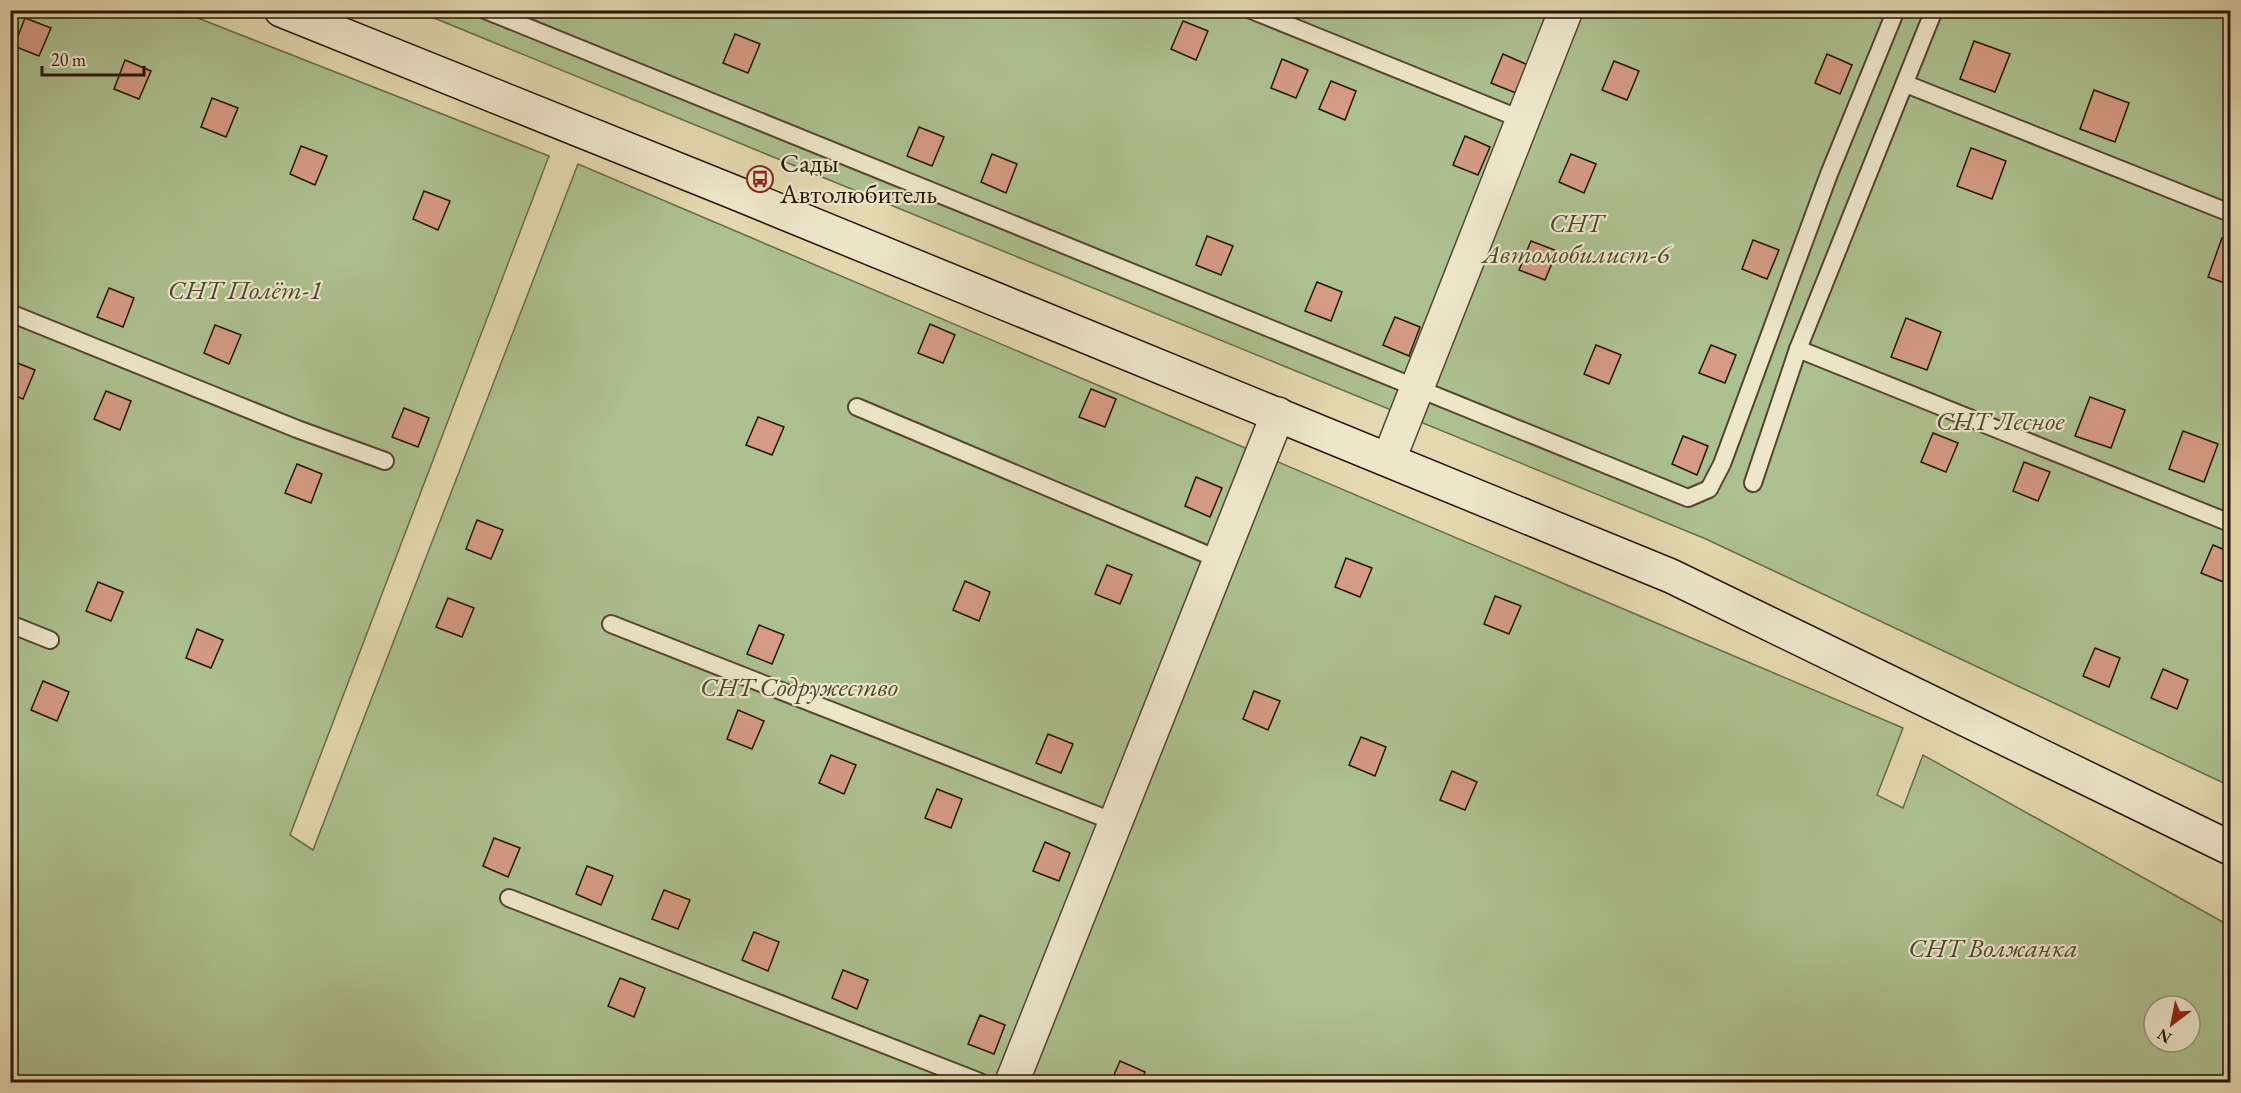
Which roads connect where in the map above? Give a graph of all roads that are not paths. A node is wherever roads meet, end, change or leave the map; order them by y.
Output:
1 (281, 10) edge
2 (485, 10) edge
3 (1251, 10) edge
4 (1566, 10) edge
5 (1896, 10) edge
6 (1934, 10) edge
7 (1906, 84) junction
8 (1523, 120) junction
9 (2230, 213) edge
10 (10, 313) edge
11 (1798, 349) junction
12 (1417, 389) junction
13 (857, 407) dead end
14 (1278, 414) junction
15 (1389, 459) junction
16 (385, 461) dead end
17 (1753, 483) dead end
18 (2230, 523) edge
19 (1220, 560) junction
20 (10, 624) edge
21 (611, 624) dead end
22 (50, 640) dead end
23 (1117, 823) junction
24 (2230, 848) edge
25 (509, 898) dead end
26 (980, 1083) edge
27 (1012, 1083) edge

1 - 14 street
2 - 12 lane
3 - 8 lane
4 - 8 street
5 - 12 lane
6 - 7 lane
7 - 9 lane
7 - 11 lane
8 - 12 street
10 - 16 lane
11 - 17 lane
11 - 18 lane
12 - 15 street
13 - 19 lane
14 - 15 street
14 - 19 street
15 - 24 street
19 - 23 street
20 - 22 lane
21 - 23 lane
23 - 27 street
25 - 26 lane

